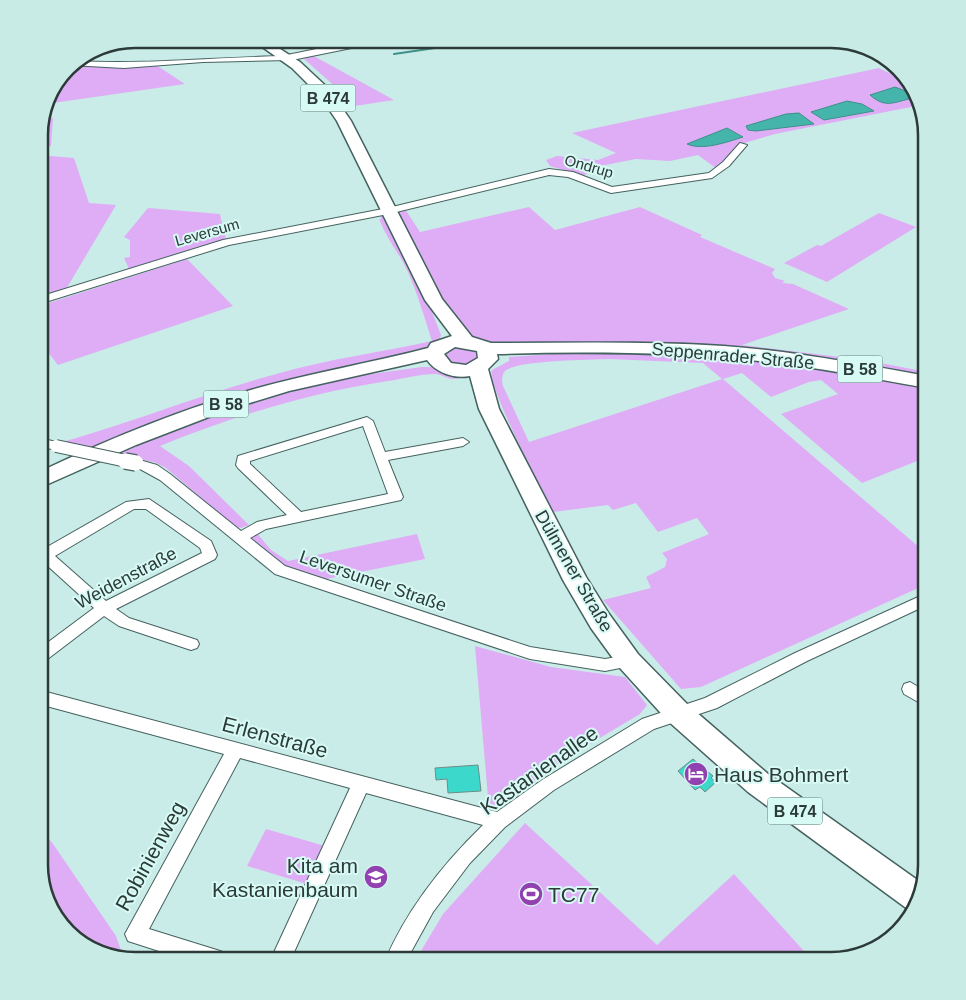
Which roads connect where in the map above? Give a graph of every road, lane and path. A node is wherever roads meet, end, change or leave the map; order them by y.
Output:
1 (271, 48) edge
2 (337, 48) edge
3 (287, 58) junction
4 (84, 64) edge
5 (743, 145) dead end
6 (388, 212) junction
7 (48, 299) edge
8 (446, 350) junction
9 (483, 358) junction
10 (457, 371) junction
11 (918, 380) edge
12 (489, 408) junction
13 (463, 442) dead end
14 (48, 444) edge
15 (382, 457) junction
16 (48, 477) edge
17 (297, 516) junction
18 (240, 538) junction
19 (48, 554) edge
20 (48, 562) edge
21 (918, 603) edge
22 (104, 608) junction
23 (191, 644) dead end
24 (48, 650) edge
25 (629, 661) junction
26 (910, 689) dead end
27 (918, 694) edge
28 (48, 699) edge
29 (678, 713) junction
30 (236, 749) junction
31 (361, 783) junction
32 (499, 820) junction
33 (913, 896) edge
34 (192, 952) edge
35 (284, 952) edge
36 (400, 952) edge

1 - 3 main road, B 474
2 - 3 street
3 - 4 street
3 - 6 main road, B 474
5 - 6 street, Ondrup
6 - 7 street, Leversum
6 - 8 main road, B 474
8 - 9 main road
8 - 10 main road
8 - 16 main road, B 58
9 - 10 main road, Seppenrader Straße
9 - 11 main road, Seppenrader Straße / B 58
9 - 12 main road, Dülmener Straße / B 474
10 - 12 main road, Dülmener Straße / B 474
12 - 25 main road, Dülmener Straße / B 474
13 - 15 street
14 - 18 street, Leversumer Straße, bridge
15 - 17 street
15 - 17 street
17 - 18 street
18 - 25 street, Leversumer Straße
19 - 22 street, Weidenstraße
20 - 22 street
21 - 29 street, Kastanienallee
22 - 23 street
22 - 24 street, Weidenstraße
25 - 29 main road, Dülmener Straße / B 474
26 - 27 street
28 - 30 street, Erlenstraße
29 - 32 street, Kastanienallee
29 - 33 main road, Dülmener Straße / B 474
30 - 31 street, Erlenstraße
30 - 34 street, Robinienweg
31 - 32 street, Erlenstraße
31 - 35 street
32 - 36 street, Kastanienallee

